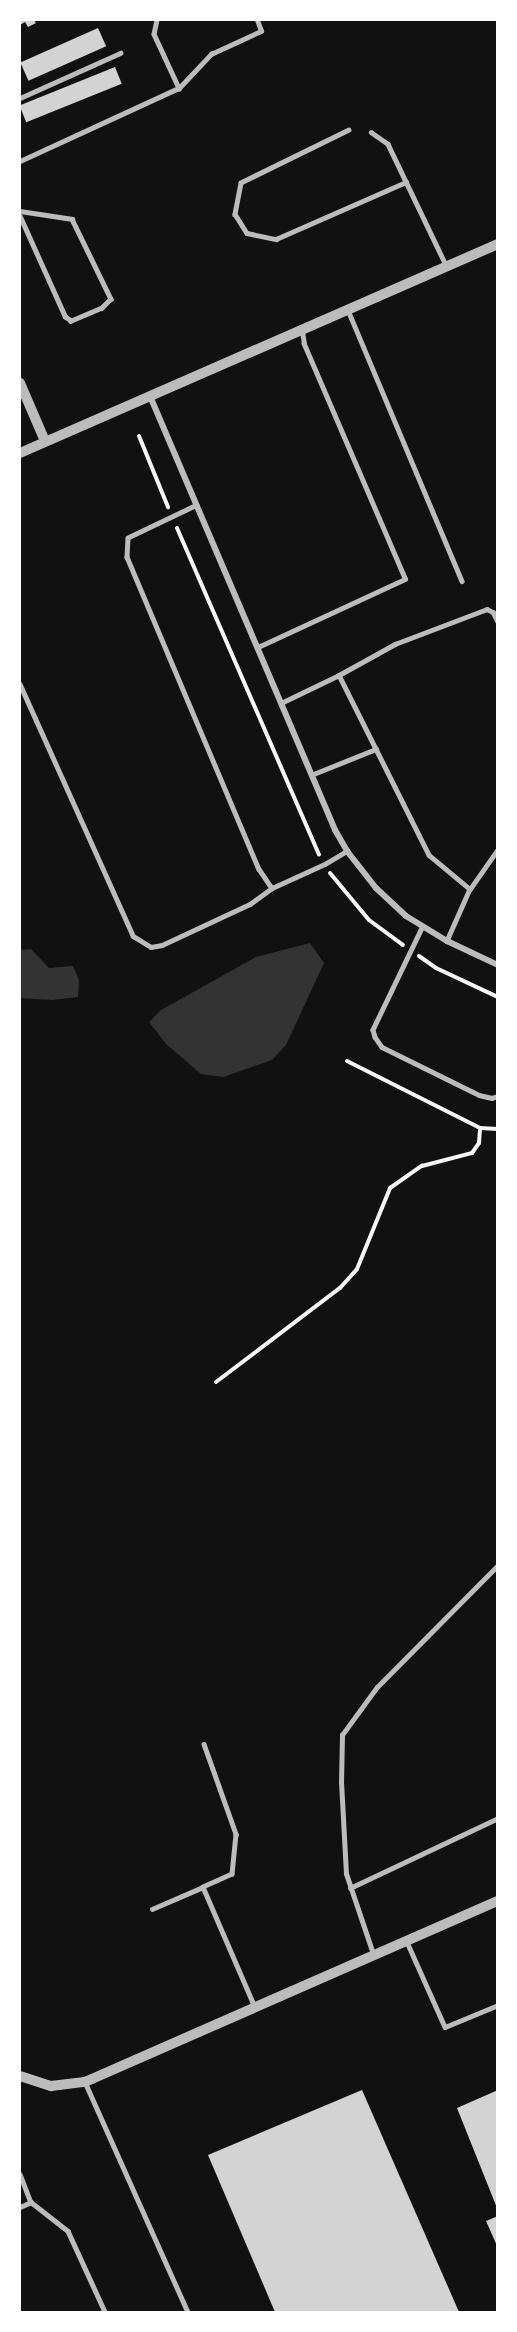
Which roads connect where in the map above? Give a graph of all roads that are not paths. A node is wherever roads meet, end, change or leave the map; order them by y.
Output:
1 (157, 20) edge
2 (256, 20) edge
3 (120, 53) dead end
4 (179, 88) junction
5 (20, 98) edge
6 (349, 130) dead end
7 (371, 132) dead end
8 (20, 160) edge
9 (406, 182) junction
10 (20, 211) edge
11 (20, 217) edge
12 (498, 244) edge
13 (447, 267) junction
14 (348, 310) junction
15 (301, 329) junction
16 (20, 382) edge
17 (150, 396) junction
18 (45, 441) junction
19 (20, 453) edge
20 (197, 506) junction
21 (462, 581) dead end
22 (498, 622) edge
23 (258, 647) junction
24 (339, 675) junction
25 (20, 684) edge
26 (281, 703) junction
27 (376, 749) junction
28 (311, 775) junction
29 (498, 849) edge
30 (347, 851) junction
31 (272, 888) junction
32 (470, 889) junction
33 (422, 928) junction
34 (447, 941) junction
35 (498, 965) edge
36 (498, 1096) edge
37 (498, 1565) edge
38 (204, 1744) dead end
39 (498, 1818) edge
40 (202, 1887) junction
41 (350, 1888) junction
42 (498, 1901) edge
43 (152, 1910) dead end
44 (407, 1941) junction
45 (373, 1957) junction
46 (498, 2005) edge
47 (256, 2009) junction
48 (20, 2076) edge
49 (85, 2082) junction
50 (20, 2174) edge
51 (31, 2202) junction
52 (20, 2207) edge
53 (105, 2313) edge
54 (188, 2313) edge

1 - 4 lane
2 - 4 lane
3 - 5 lane
4 - 8 lane
6 - 9 lane
7 - 9 lane
9 - 13 lane
10 - 11 lane
12 - 13 street
13 - 14 street
14 - 15 street
14 - 21 lane
15 - 17 street
15 - 23 lane
16 - 18 street
17 - 18 street
17 - 20 street
18 - 19 street
20 - 23 street
20 - 31 lane
22 - 24 lane
23 - 26 street
24 - 26 lane
24 - 27 lane
25 - 31 lane
26 - 28 street
27 - 28 lane
27 - 32 lane
28 - 30 street
29 - 32 lane
30 - 31 lane
30 - 33 street
32 - 34 lane
33 - 34 street
33 - 36 lane
34 - 35 street
37 - 41 lane
38 - 40 lane
39 - 41 lane
40 - 43 lane
40 - 47 lane
41 - 45 lane
42 - 44 street
44 - 45 street
44 - 46 lane
45 - 47 street
47 - 49 street
48 - 49 street
49 - 54 lane
50 - 51 lane
51 - 52 lane
51 - 53 lane

